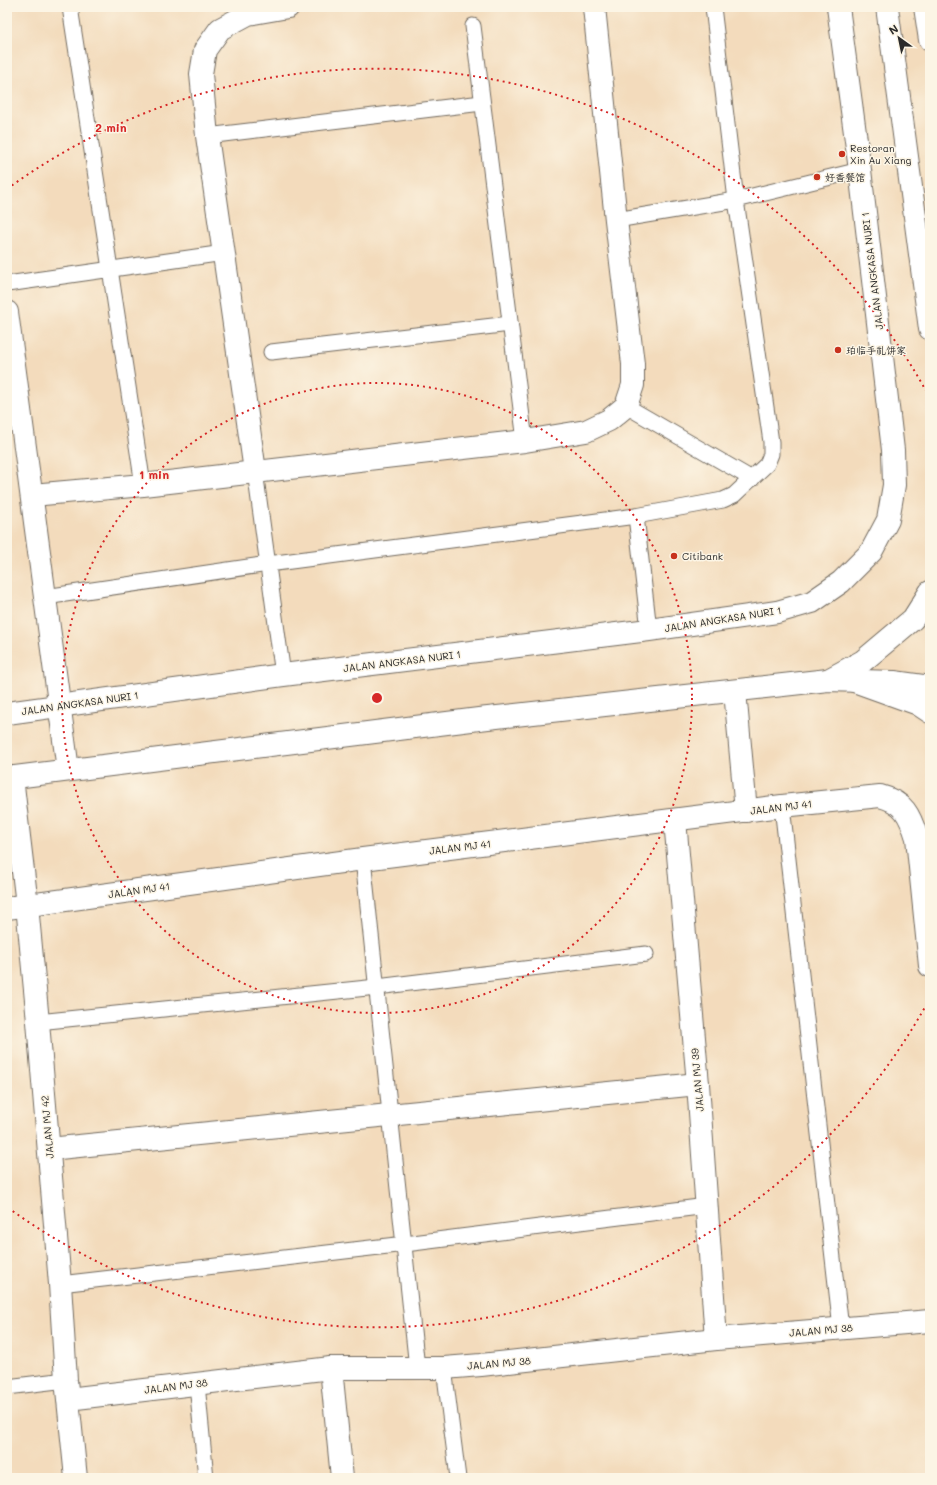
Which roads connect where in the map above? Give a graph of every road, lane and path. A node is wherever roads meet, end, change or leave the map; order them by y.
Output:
1 (70, 7) edge
2 (288, 7) edge
3 (594, 7) edge
4 (713, 7) edge
5 (838, 7) edge
6 (888, 7) edge
7 (925, 7) edge
8 (473, 26) dead end
9 (930, 40) edge
10 (482, 103) junction
11 (207, 136) junction
12 (860, 170) junction
13 (736, 200) junction
14 (616, 220) junction
15 (224, 253) junction
16 (110, 269) junction
17 (7, 284) edge
18 (7, 312) edge
19 (510, 324) junction
20 (930, 329) edge
21 (270, 352) dead end
22 (626, 406) junction
23 (525, 441) junction
24 (255, 471) junction
25 (752, 479) junction
26 (143, 485) junction
27 (32, 494) junction
28 (636, 516) junction
29 (268, 564) junction
30 (930, 592) edge
31 (45, 597) junction
32 (649, 630) junction
33 (283, 676) junction
34 (828, 680) junction
35 (854, 681) junction
36 (930, 687) edge
37 (735, 691) junction
38 (60, 706) junction
39 (930, 712) edge
40 (7, 713) edge
41 (68, 770) junction
42 (10, 777) edge
43 (782, 806) junction
44 (746, 811) junction
45 (674, 820) junction
46 (364, 859) junction
47 (17, 906) edge
48 (646, 954) dead end
49 (930, 966) edge
50 (377, 987) junction
51 (38, 1022) junction
52 (698, 1084) junction
53 (390, 1115) junction
54 (49, 1149) junction
55 (707, 1206) junction
56 (405, 1244) junction
57 (60, 1284) junction
58 (930, 1321) edge
59 (841, 1328) junction
60 (716, 1339) junction
61 (331, 1368) junction
62 (417, 1368) junction
63 (444, 1368) junction
64 (197, 1384) junction
65 (7, 1387) edge
66 (67, 1389) junction
67 (76, 1478) edge
68 (206, 1478) edge
69 (342, 1478) edge
70 (458, 1478) edge

1 - 16 lane
2 - 11 street
3 - 14 street
4 - 13 lane
5 - 12 street, JALAN ANGKASA NURI 1
6 - 20 street
7 - 9 street
8 - 10 lane
10 - 11 lane
10 - 19 lane
11 - 15 street
12 - 13 lane
12 - 32 street, JALAN ANGKASA NURI 1
13 - 14 lane
13 - 25 lane
14 - 22 street
15 - 16 lane
15 - 24 street
16 - 17 lane
16 - 26 lane
18 - 27 street
19 - 21 lane
19 - 23 lane
22 - 23 street
22 - 25 lane
23 - 24 street
24 - 26 street
24 - 29 lane
25 - 28 lane
26 - 27 street
27 - 31 street
28 - 29 lane
28 - 32 lane
29 - 31 lane
29 - 33 lane
30 - 34 street
31 - 38 street
32 - 33 street, JALAN ANGKASA NURI 1
33 - 38 street, JALAN ANGKASA NURI 1
34 - 35 street
34 - 37 street
35 - 36 street
35 - 39 street
37 - 41 street
37 - 44 street
38 - 40 street, JALAN ANGKASA NURI 1
38 - 41 street
41 - 42 street
42 - 47 street, JALAN MJ 42
43 - 44 street, JALAN MJ 41
43 - 49 street, JALAN MJ 41
43 - 59 lane
44 - 45 street, JALAN MJ 41
45 - 46 street, JALAN MJ 41
45 - 52 street, JALAN MJ 39
46 - 47 street, JALAN MJ 41
46 - 50 lane
47 - 51 street, JALAN MJ 42
48 - 50 lane
50 - 51 lane
50 - 53 lane
51 - 54 street, JALAN MJ 42
52 - 53 street
52 - 55 street, JALAN MJ 39
53 - 54 street
53 - 56 lane
54 - 57 street, JALAN MJ 42
55 - 56 lane
55 - 60 street, JALAN MJ 39
56 - 57 lane
56 - 62 lane
57 - 66 street, JALAN MJ 42
58 - 59 street, JALAN MJ 38
59 - 60 street, JALAN MJ 38
60 - 63 street, JALAN MJ 38
61 - 62 street, JALAN MJ 38
61 - 64 street, JALAN MJ 38
61 - 69 street
62 - 63 street, JALAN MJ 38
63 - 70 lane
64 - 66 street, JALAN MJ 38
64 - 68 lane
65 - 66 lane
66 - 67 street, JALAN MJ 42

